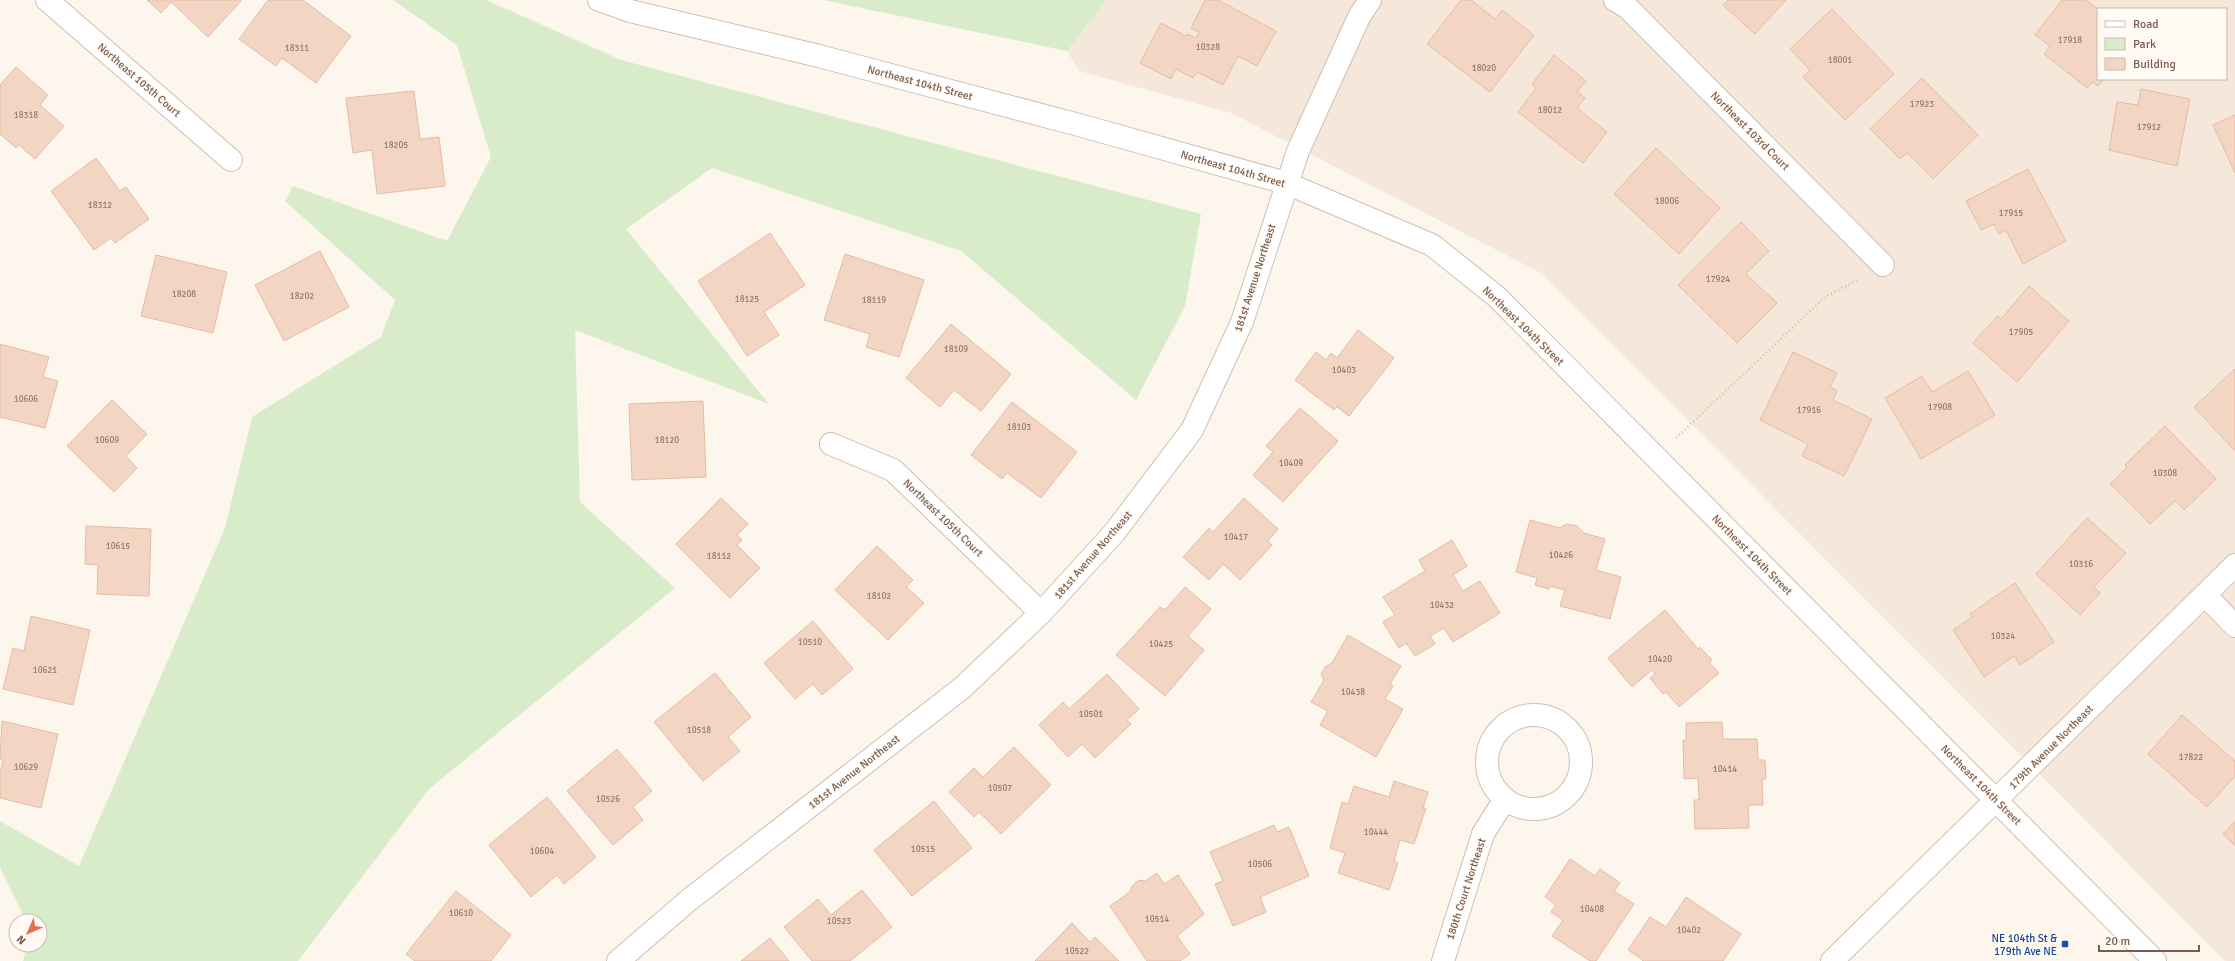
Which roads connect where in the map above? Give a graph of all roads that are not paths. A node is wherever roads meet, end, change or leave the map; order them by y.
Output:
1 (47, 0) edge
2 (599, 0) edge
3 (1370, 0) edge
4 (1615, 0) edge
5 (231, 160) dead end
6 (1286, 183) junction
7 (1883, 265) road end
8 (831, 444) dead end
9 (2235, 565) edge
10 (2205, 595) junction
11 (1041, 613) junction
12 (2235, 626) edge
13 (1505, 799) junction
14 (1998, 801) junction
15 (618, 961) edge
16 (1444, 961) edge
17 (1832, 961) edge
18 (2155, 961) edge

1 - 5 street, Northeast 105th Court
2 - 6 street, Northeast 104th Street
3 - 6 street, 181st Avenue Northeast
4 - 7 street, Northeast 103rd Court
6 - 11 street, 181st Avenue Northeast
6 - 14 street, Northeast 104th Street
8 - 11 street, Northeast 105th Court
9 - 10 street, 179th Avenue Northeast
10 - 12 street
10 - 14 street, 179th Avenue Northeast
11 - 15 street, 181st Avenue Northeast
13 - 13 street
13 - 16 street, 180th Court Northeast
14 - 17 street, 179th Avenue Northeast
14 - 18 street, Northeast 104th Street

